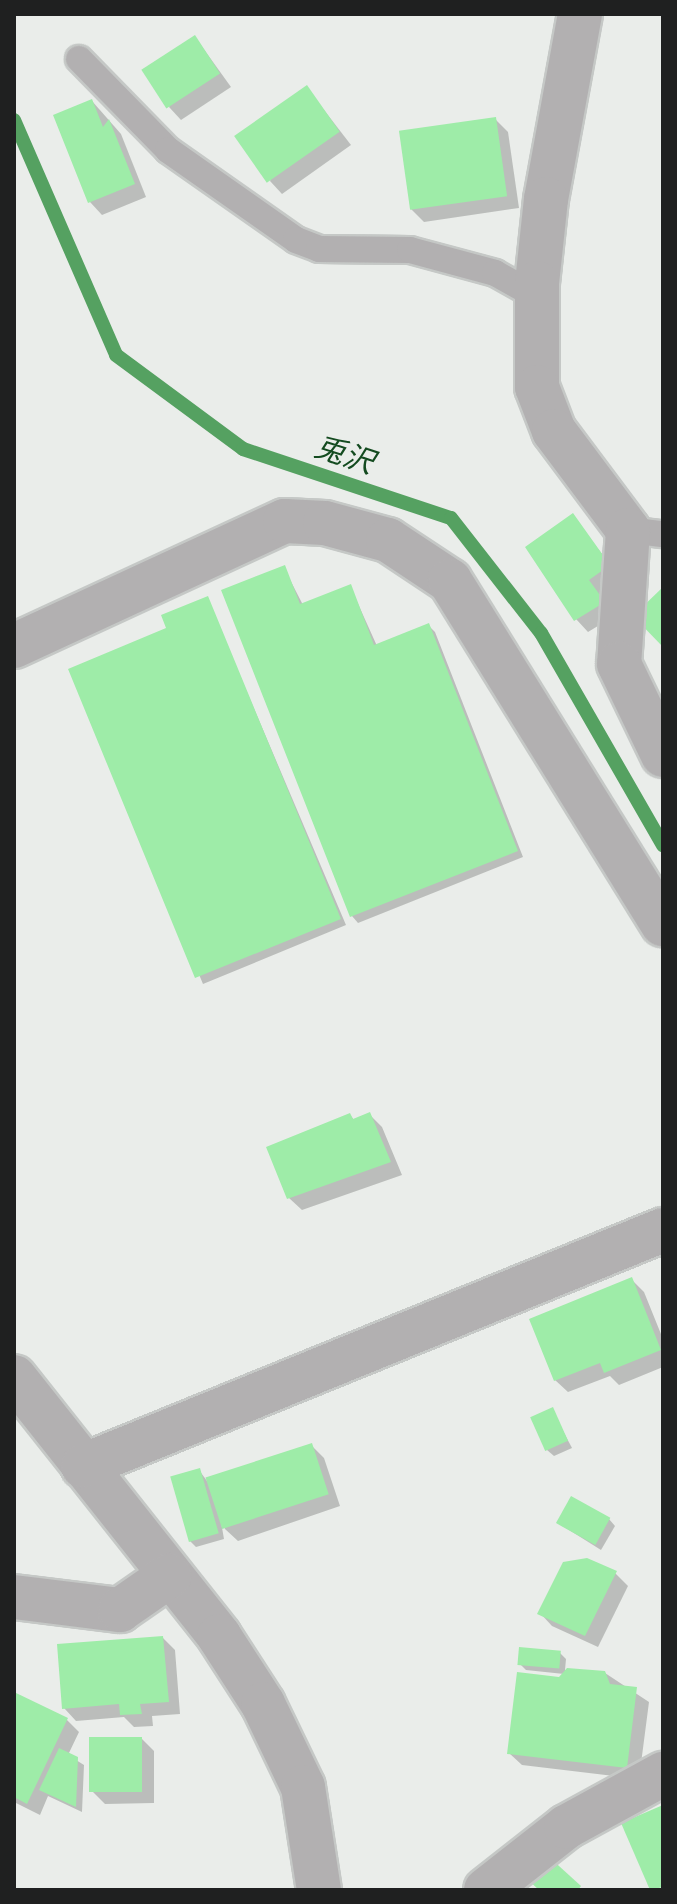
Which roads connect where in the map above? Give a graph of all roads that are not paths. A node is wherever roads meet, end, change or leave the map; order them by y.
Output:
1 (580, 14) edge
2 (79, 59) dead end
3 (536, 296) junction
4 (646, 532) edge
5 (14, 646) edge
6 (658, 730) edge
7 (663, 924) edge
8 (663, 1230) edge
9 (14, 1377) edge
10 (83, 1466) junction
11 (169, 1576) junction
12 (14, 1597) edge
13 (663, 1774) edge
14 (499, 1886) edge
15 (319, 1890) edge

1 - 3 street
2 - 3 lane
3 - 4 street
4 - 6 street
5 - 7 street
8 - 10 street
9 - 10 street
10 - 11 street
11 - 12 street
11 - 15 street
13 - 14 street

